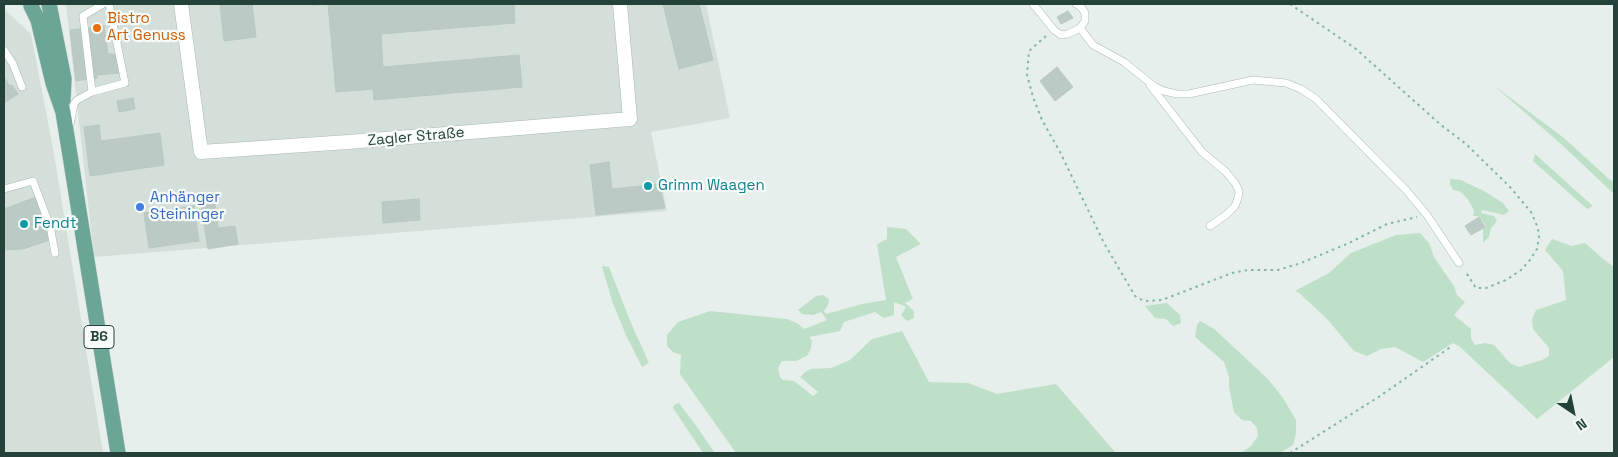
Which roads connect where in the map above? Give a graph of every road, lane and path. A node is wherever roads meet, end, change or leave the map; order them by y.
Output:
1 (37, 4) edge
2 (103, 4) edge
3 (109, 4) edge
4 (181, 4) edge
5 (620, 4) edge
6 (1032, 4) edge
7 (1076, 4) edge
8 (1290, 4) edge
9 (1080, 28) junction
10 (1054, 30) junction
11 (4, 50) edge
12 (1144, 76) junction
13 (22, 87) dead end
14 (92, 92) junction
15 (67, 138) junction
16 (4, 189) edge
17 (1427, 215) junction
18 (1210, 226) dead end
19 (56, 253) dead end
20 (1459, 263) joint
21 (1452, 346) dead end
22 (118, 453) edge
23 (1290, 453) edge

1 - 15 main road, B6
2 - 14 lane
3 - 14 lane
4 - 5 street, Zagler Straße
6 - 10 lane
7 - 9 lane
8 - 20 path
9 - 10 lane
9 - 12 lane
10 - 17 path
11 - 13 lane
12 - 17 lane
12 - 18 lane
14 - 15 lane
15 - 22 main road, B6
16 - 19 lane
17 - 20 lane
21 - 23 path

